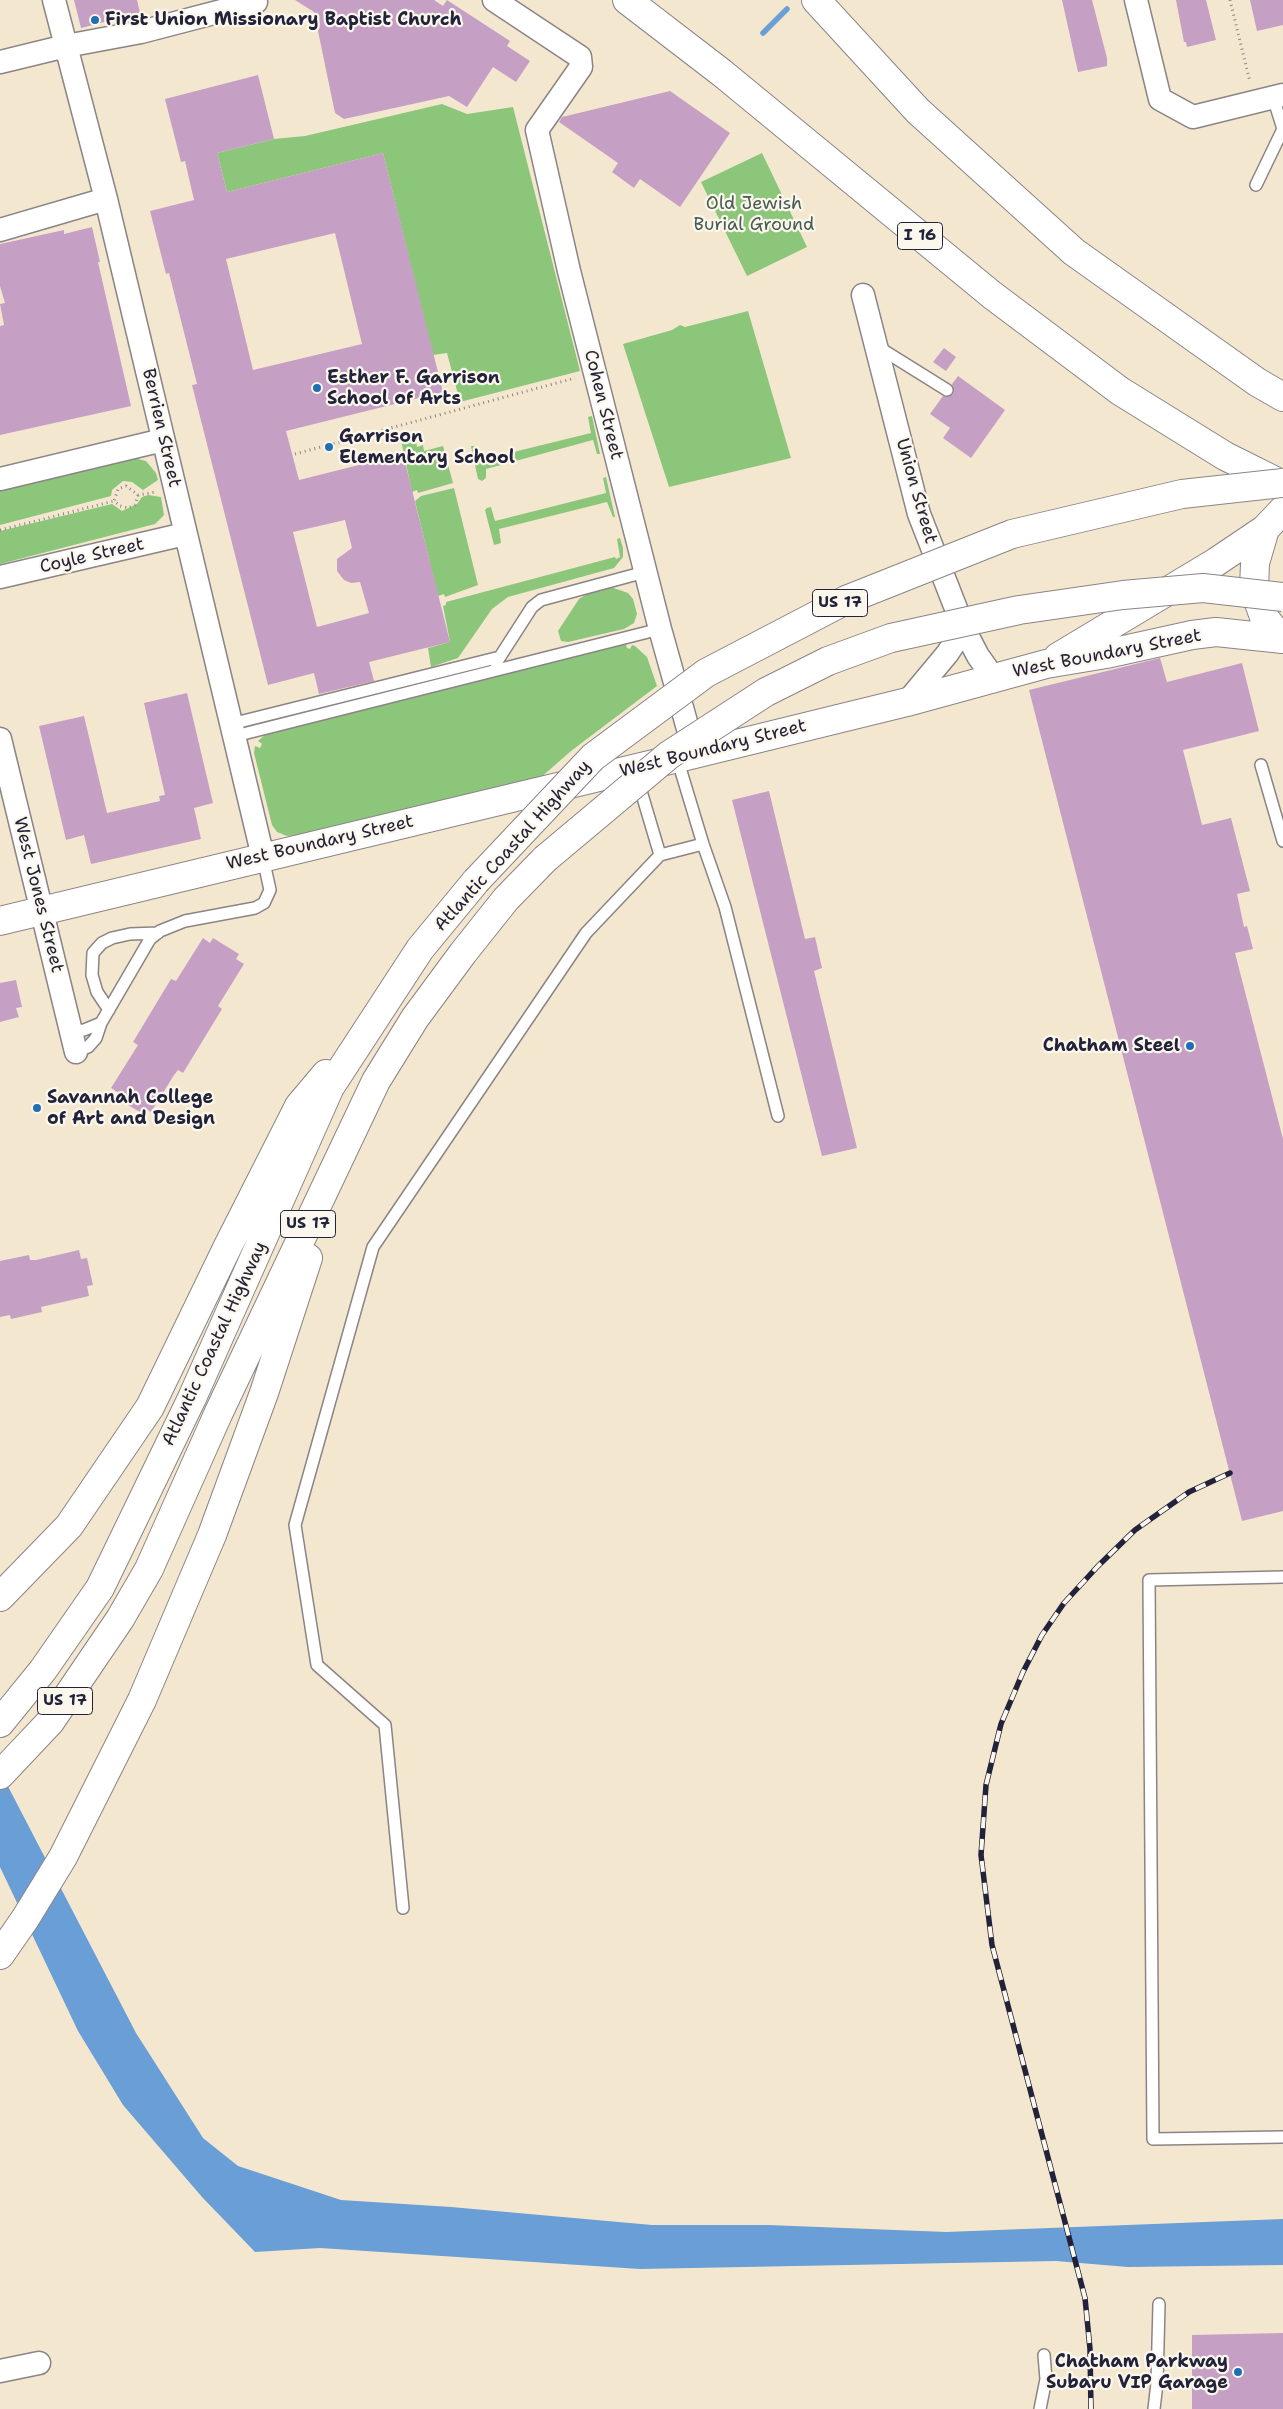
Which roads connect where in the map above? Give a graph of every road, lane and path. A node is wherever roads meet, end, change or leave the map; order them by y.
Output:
1 (54, 0) edge
2 (494, 0) edge
3 (627, 0) edge
4 (816, 0) edge
5 (1136, 0) edge
6 (1230, 0) edge
7 (256, 2) dead end
8 (66, 46) junction
9 (0, 62) edge
10 (1250, 83) dead end
11 (1278, 96) edge
12 (1256, 185) dead end
13 (106, 200) junction
14 (0, 230) edge
15 (863, 295) dead end
16 (876, 346) junction
17 (595, 373) junction
18 (947, 390) dead end
19 (1283, 398) edge
20 (163, 440) junction
21 (295, 454) dead end
22 (0, 479) edge
23 (1283, 484) edge
24 (162, 490) dead end
25 (138, 496) junction
26 (114, 500) junction
27 (1274, 519) edge
28 (0, 530) edge
29 (185, 534) junction
30 (645, 572) junction
31 (0, 577) edge
32 (1283, 598) edge
33 (660, 629) junction
34 (964, 629) junction
35 (1282, 639) edge
36 (500, 657) junction
37 (1046, 664) junction
38 (492, 671) junction
39 (993, 677) junction
40 (907, 702) junction
41 (233, 730) junction
42 (0, 740) edge
43 (686, 756) junction
44 (1261, 765) dead end
45 (634, 768) junction
46 (1283, 842) edge
47 (703, 844) junction
48 (660, 854) junction
49 (263, 857) junction
50 (42, 910) junction
51 (0, 920) edge
52 (158, 932) junction
53 (109, 1010) junction
54 (378, 1014) junction
55 (102, 1024) junction
56 (74, 1041) junction
57 (778, 1116) dead end
58 (343, 1152) junction
59 (1283, 1578) edge
60 (0, 1597) edge
61 (0, 1723) edge
62 (0, 1775) edge
63 (403, 1908) dead end
64 (0, 1954) edge
65 (1283, 2137) edge
66 (1159, 2304) dead end
67 (1044, 2355) dead end
68 (39, 2362) dead end
69 (0, 2371) edge
70 (1040, 2409) edge
71 (1154, 2409) edge

1 - 8 street, Berrien Street
2 - 17 street, Cohen Street
3 - 23 main road, I 16
4 - 19 main road
5 - 11 street
6 - 10 path
7 - 8 street
8 - 9 street
8 - 13 street, Berrien Street
11 - 12 lane
13 - 14 street
13 - 20 street, Berrien Street
15 - 16 street, Union Street
16 - 18 lane
16 - 34 street, Union Street
17 - 21 path
17 - 30 street, Cohen Street
20 - 22 street
20 - 29 street, Berrien Street
23 - 54 main road, Atlantic Coastal Highway / US 17, bridge
24 - 25 path
25 - 26 path
25 - 26 path
26 - 28 path
27 - 35 main road
27 - 37 main road
29 - 31 street, Coyle Street
29 - 41 street, Berrien Street
30 - 33 street, Cohen Street
30 - 36 lane
32 - 58 main road, Atlantic Coastal Highway / US 17, bridge
33 - 38 lane
33 - 43 street, Cohen Street
34 - 39 street, Union Street
34 - 40 street
35 - 37 main road, West Boundary Street
36 - 38 lane
36 - 41 lane
37 - 39 main road, West Boundary Street
38 - 41 lane
39 - 40 main road, West Boundary Street
40 - 43 main road, West Boundary Street
41 - 49 street, Berrien Street
42 - 50 street, West Jones Street
43 - 45 main road, West Boundary Street
43 - 47 lane
44 - 46 lane
45 - 48 lane
45 - 49 main road, West Boundary Street
47 - 48 lane
47 - 57 lane
48 - 63 lane
49 - 50 main road, West Boundary Street
49 - 52 lane
50 - 51 main road, West Boundary Street
50 - 56 street, West Jones Street
52 - 53 lane
52 - 53 lane
53 - 55 lane
54 - 60 main road
54 - 61 main road, Atlantic Coastal Highway / US 17
55 - 56 lane
55 - 56 lane
58 - 62 main road, Atlantic Coastal Highway / US 17
58 - 64 main road
59 - 65 lane
66 - 71 lane
67 - 70 lane
68 - 69 street

